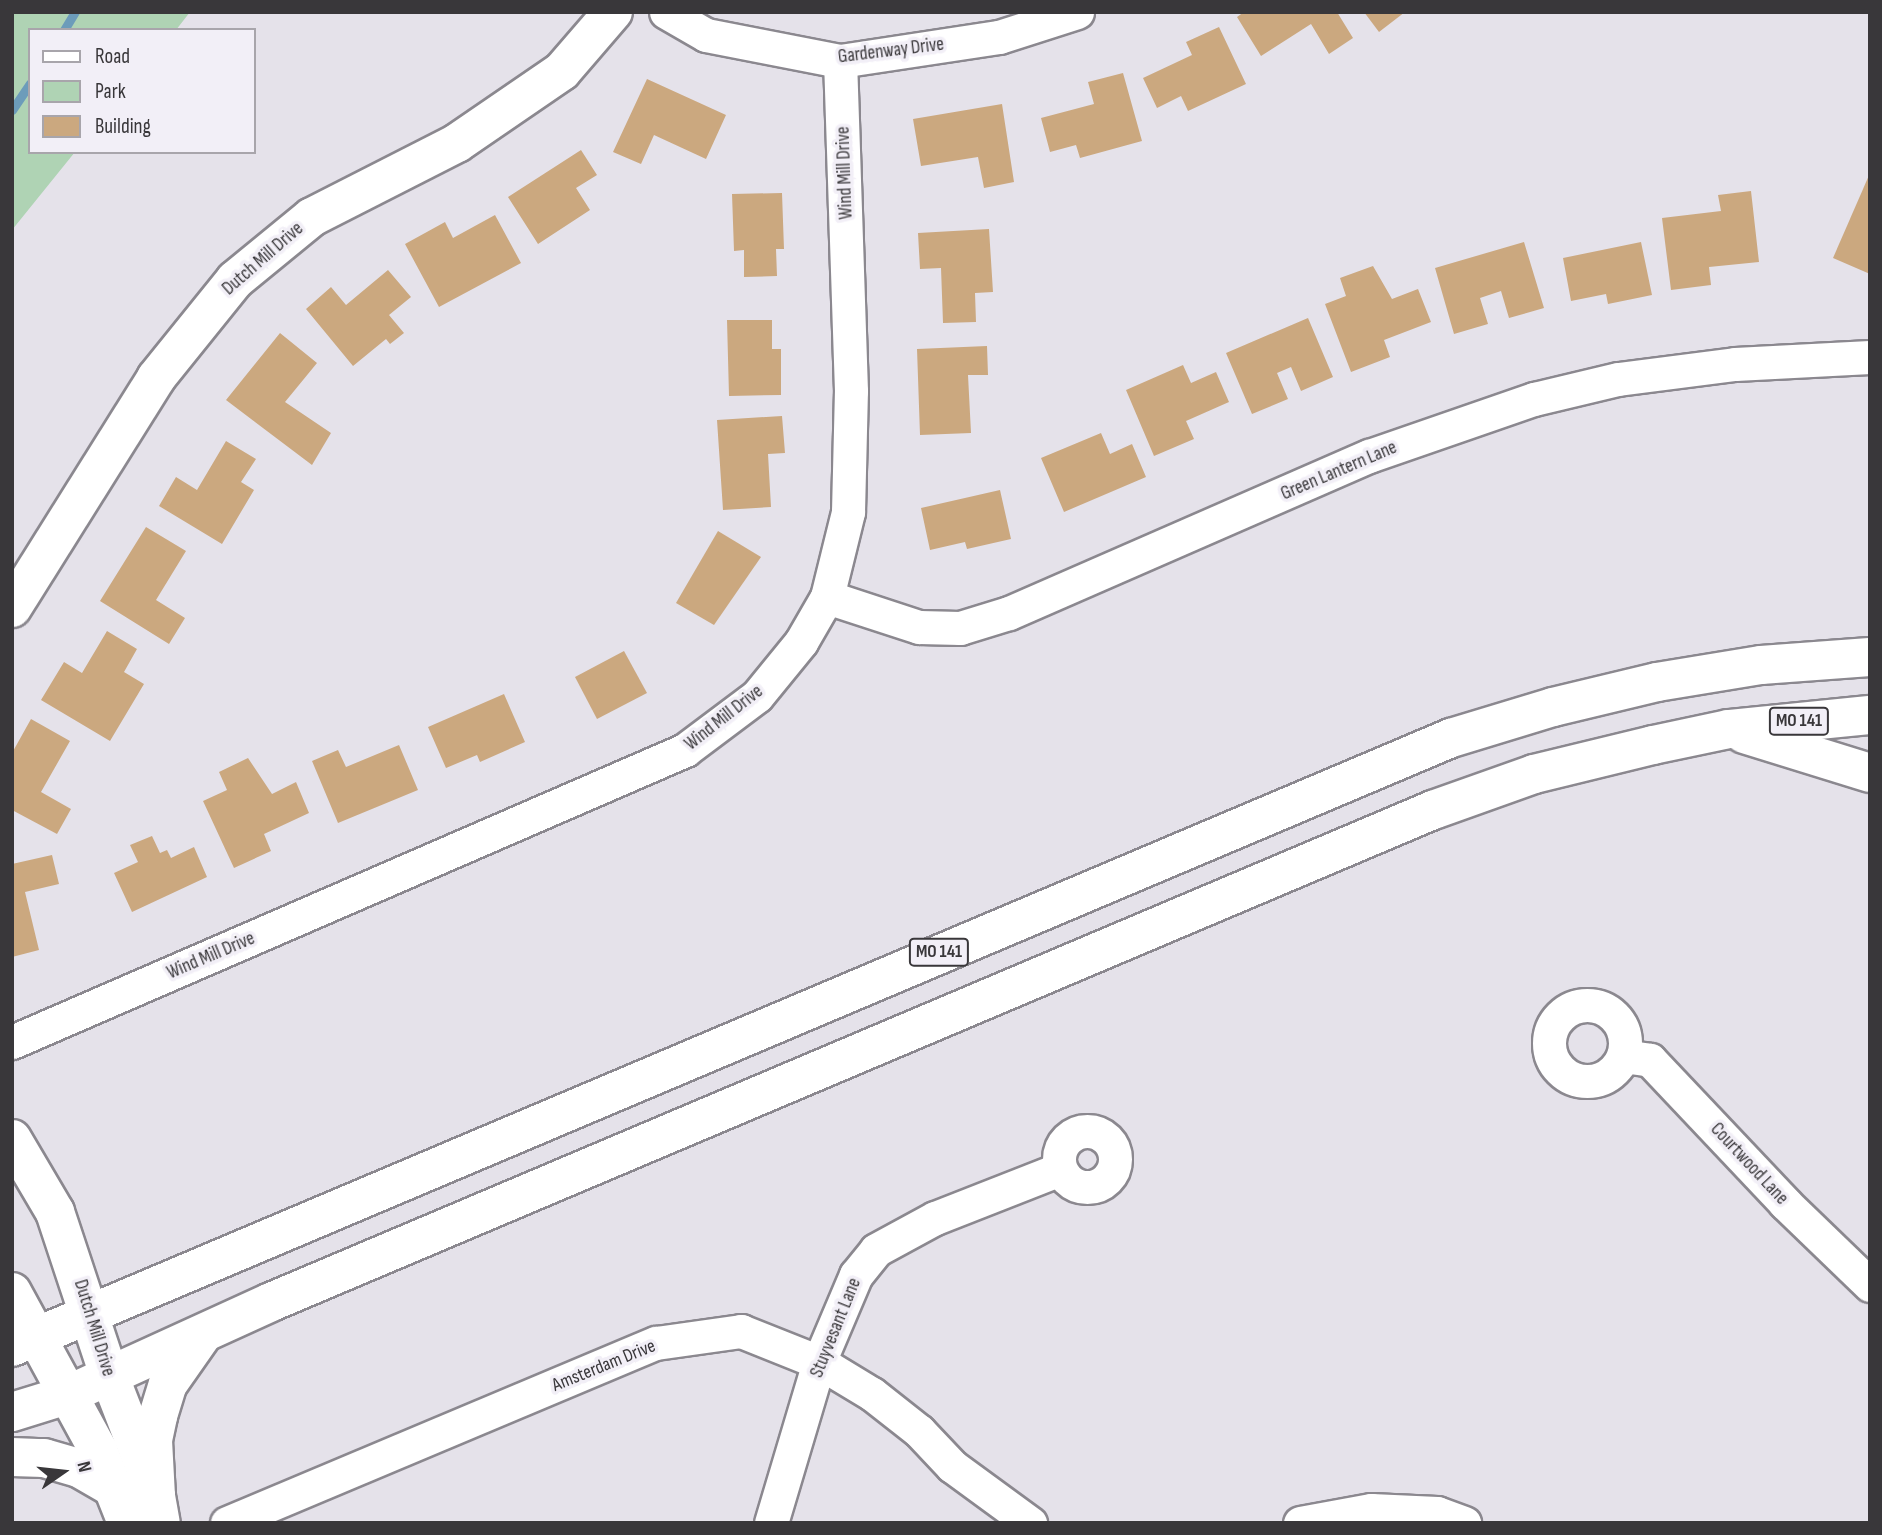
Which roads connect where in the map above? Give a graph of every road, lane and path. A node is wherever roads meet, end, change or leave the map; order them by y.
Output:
1 (613, 12) edge
2 (666, 12) edge
3 (1077, 12) edge
4 (840, 61) junction
5 (1870, 357) edge
6 (827, 597) junction
7 (12, 608) edge
8 (1870, 628) edge
9 (1870, 657) edge
10 (1830, 658) junction
11 (1870, 715) edge
12 (1729, 729) junction
13 (1870, 772) edge
14 (12, 1042) edge
15 (1623, 1056) dead end
16 (12, 1139) edge
17 (1060, 1169) dead end
18 (1870, 1285) edge
19 (12, 1292) edge
20 (90, 1314) junction
21 (203, 1334) junction
22 (24, 1342) edge
23 (819, 1362) junction
24 (109, 1375) junction
25 (67, 1395) junction
26 (12, 1412) edge
27 (12, 1457) edge
28 (120, 1505) edge
29 (158, 1509) edge
30 (227, 1523) edge
31 (771, 1523) edge
32 (1030, 1523) edge
33 (1300, 1523) edge
34 (1464, 1523) edge

1 - 7 main road, Dutch Mill Drive
2 - 4 street, Gardenway Drive
3 - 4 street, Gardenway Drive
4 - 6 street, Wind Mill Drive
5 - 6 street, Green Lantern Lane
6 - 14 street, Wind Mill Drive
8 - 10 main road
9 - 10 main road, MO 141
10 - 20 main road, MO 141
11 - 12 main road, MO 141
12 - 13 main road
12 - 21 main road, MO 141
15 - 18 street, Courtwood Lane
16 - 20 main road, Dutch Mill Drive
17 - 23 street, Stuyvesant Lane
19 - 22 main road
20 - 22 main road, MO 141
20 - 24 main road, Dutch Mill Drive
21 - 24 main road, MO 141
21 - 29 main road
22 - 25 main road
23 - 30 street, Amsterdam Drive
23 - 31 street, Stuyvesant Lane
23 - 32 street, Amsterdam Drive
24 - 25 main road, MO 141
24 - 29 main road, Dutch Mill Drive
25 - 26 main road, MO 141
25 - 28 main road
27 - 28 main road
33 - 34 street

